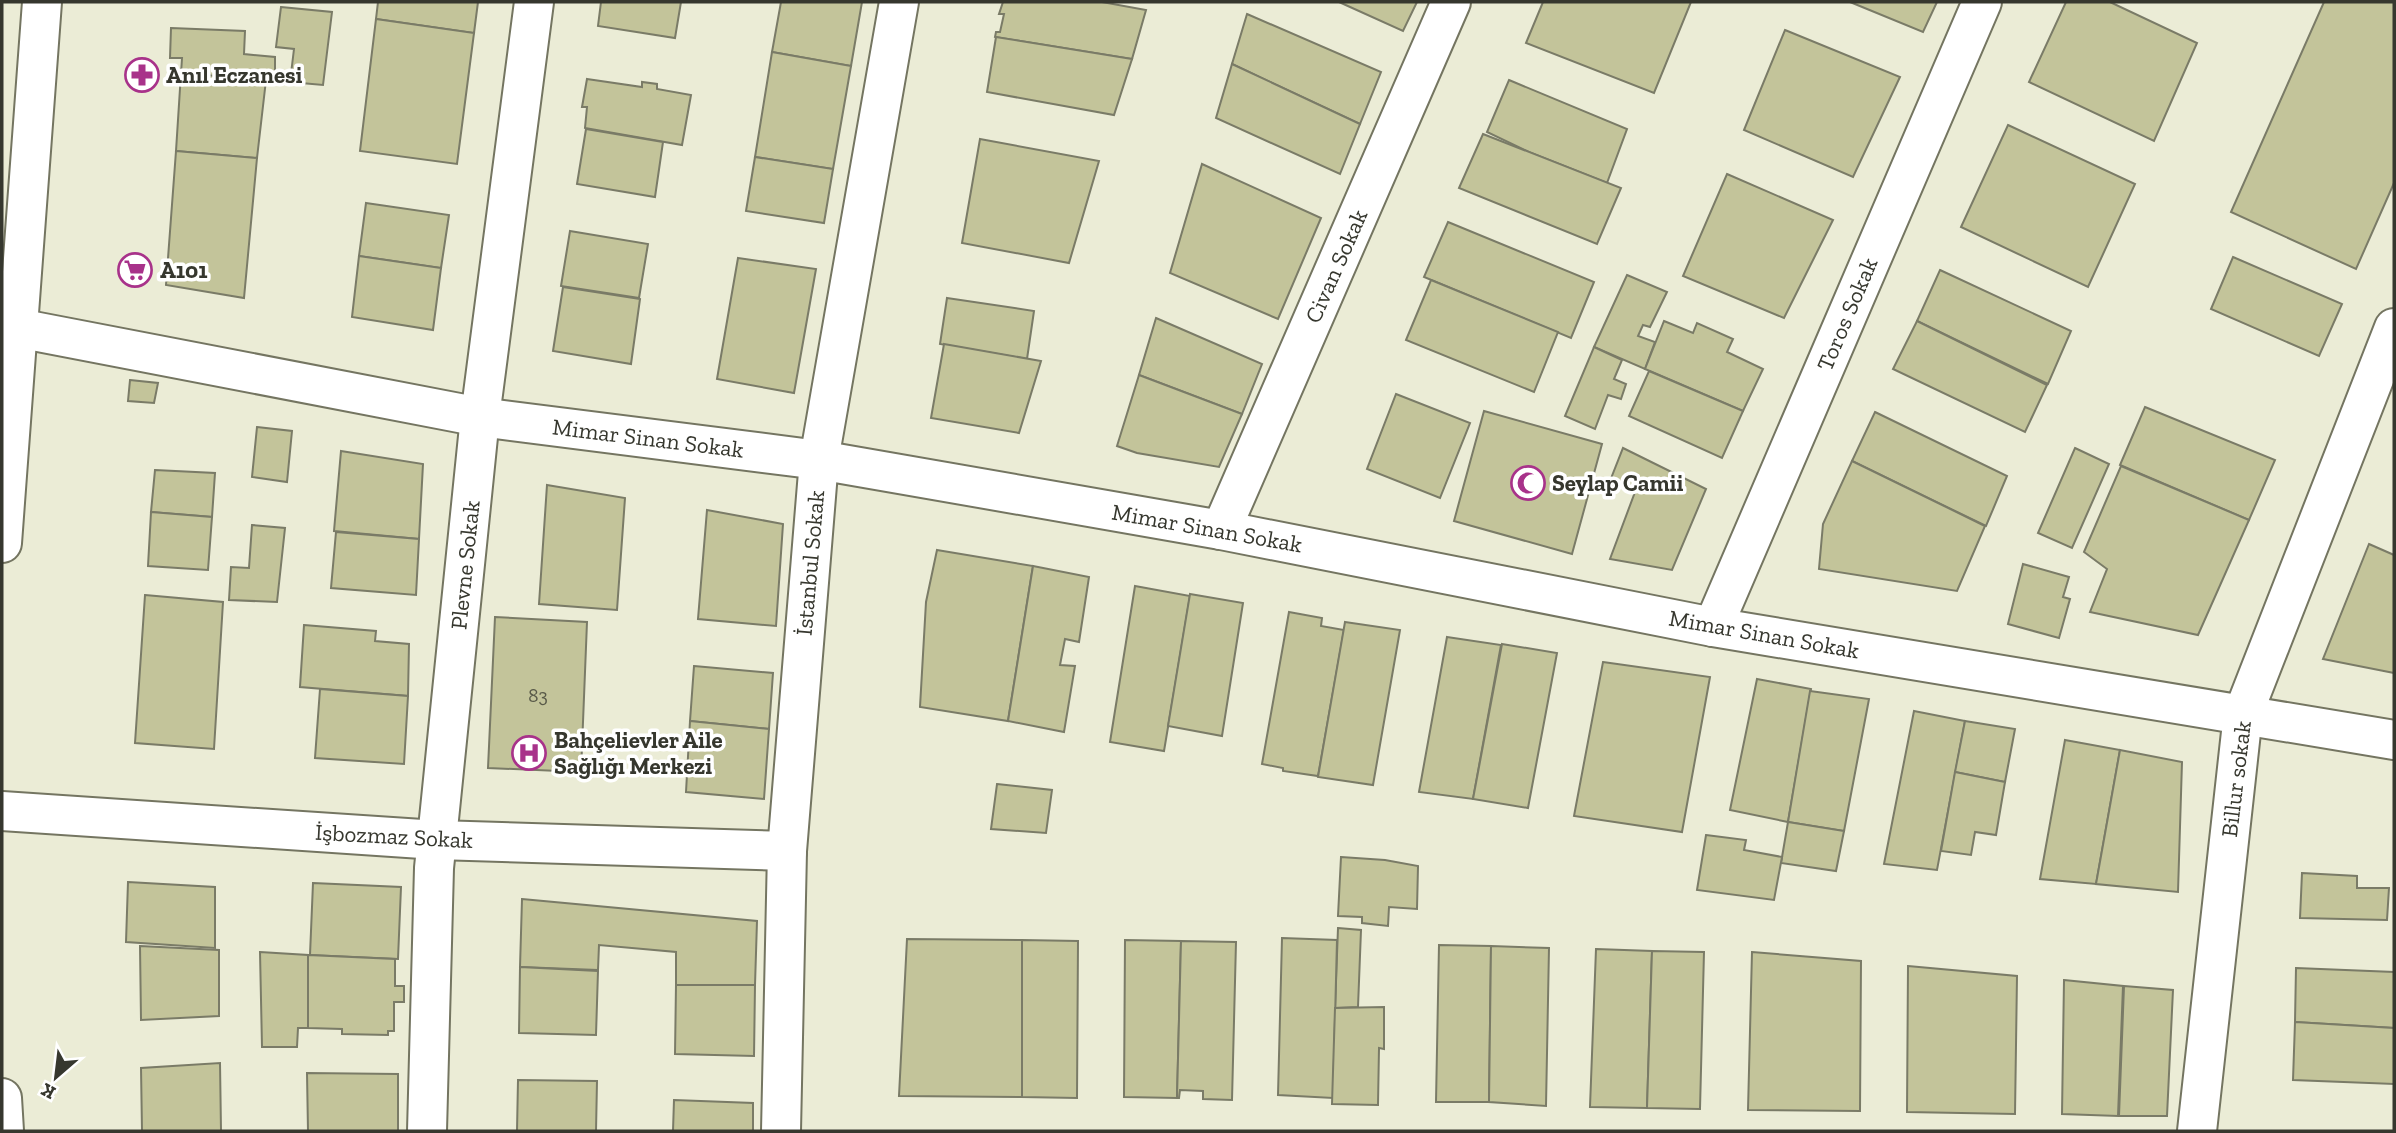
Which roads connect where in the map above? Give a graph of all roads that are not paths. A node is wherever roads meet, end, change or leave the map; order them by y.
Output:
1 (42, 2) edge
2 (534, 2) edge
3 (899, 2) edge
4 (1451, 2) edge
5 (1982, 2) edge
6 (10, 327) edge
7 (2394, 328) edge
8 (480, 416) junction
9 (819, 460) junction
10 (1221, 530) junction
11 (2, 543) edge
12 (1713, 627) junction
13 (2243, 714) junction
14 (2394, 740) edge
15 (2, 811) edge
16 (437, 840) junction
17 (787, 851) junction
18 (2, 1098) edge
19 (4, 1131) edge
20 (427, 1131) edge
21 (781, 1131) edge
22 (2197, 1131) edge

1 - 6 street
2 - 8 street, Plevne Sokak
3 - 9 street, İstanbul Sokak
4 - 10 street, Civan Sokak
5 - 12 street, Toros Sokak
6 - 8 street, Mimar Sinan Sokak
6 - 11 street
7 - 13 street, Billur sokak
8 - 9 street, Mimar Sinan Sokak
8 - 16 street, Plevne Sokak
9 - 10 street, Mimar Sinan Sokak
9 - 17 street, İstanbul Sokak
10 - 12 street, Mimar Sinan Sokak
12 - 13 street, Mimar Sinan Sokak
13 - 14 street, Mimar Sinan Sokak
13 - 22 street, Billur sokak
15 - 16 street, İşbozmaz Sokak
16 - 17 street, İşbozmaz Sokak
16 - 20 street, Plevne Sokak
17 - 21 street, İstanbul Sokak
18 - 19 street

